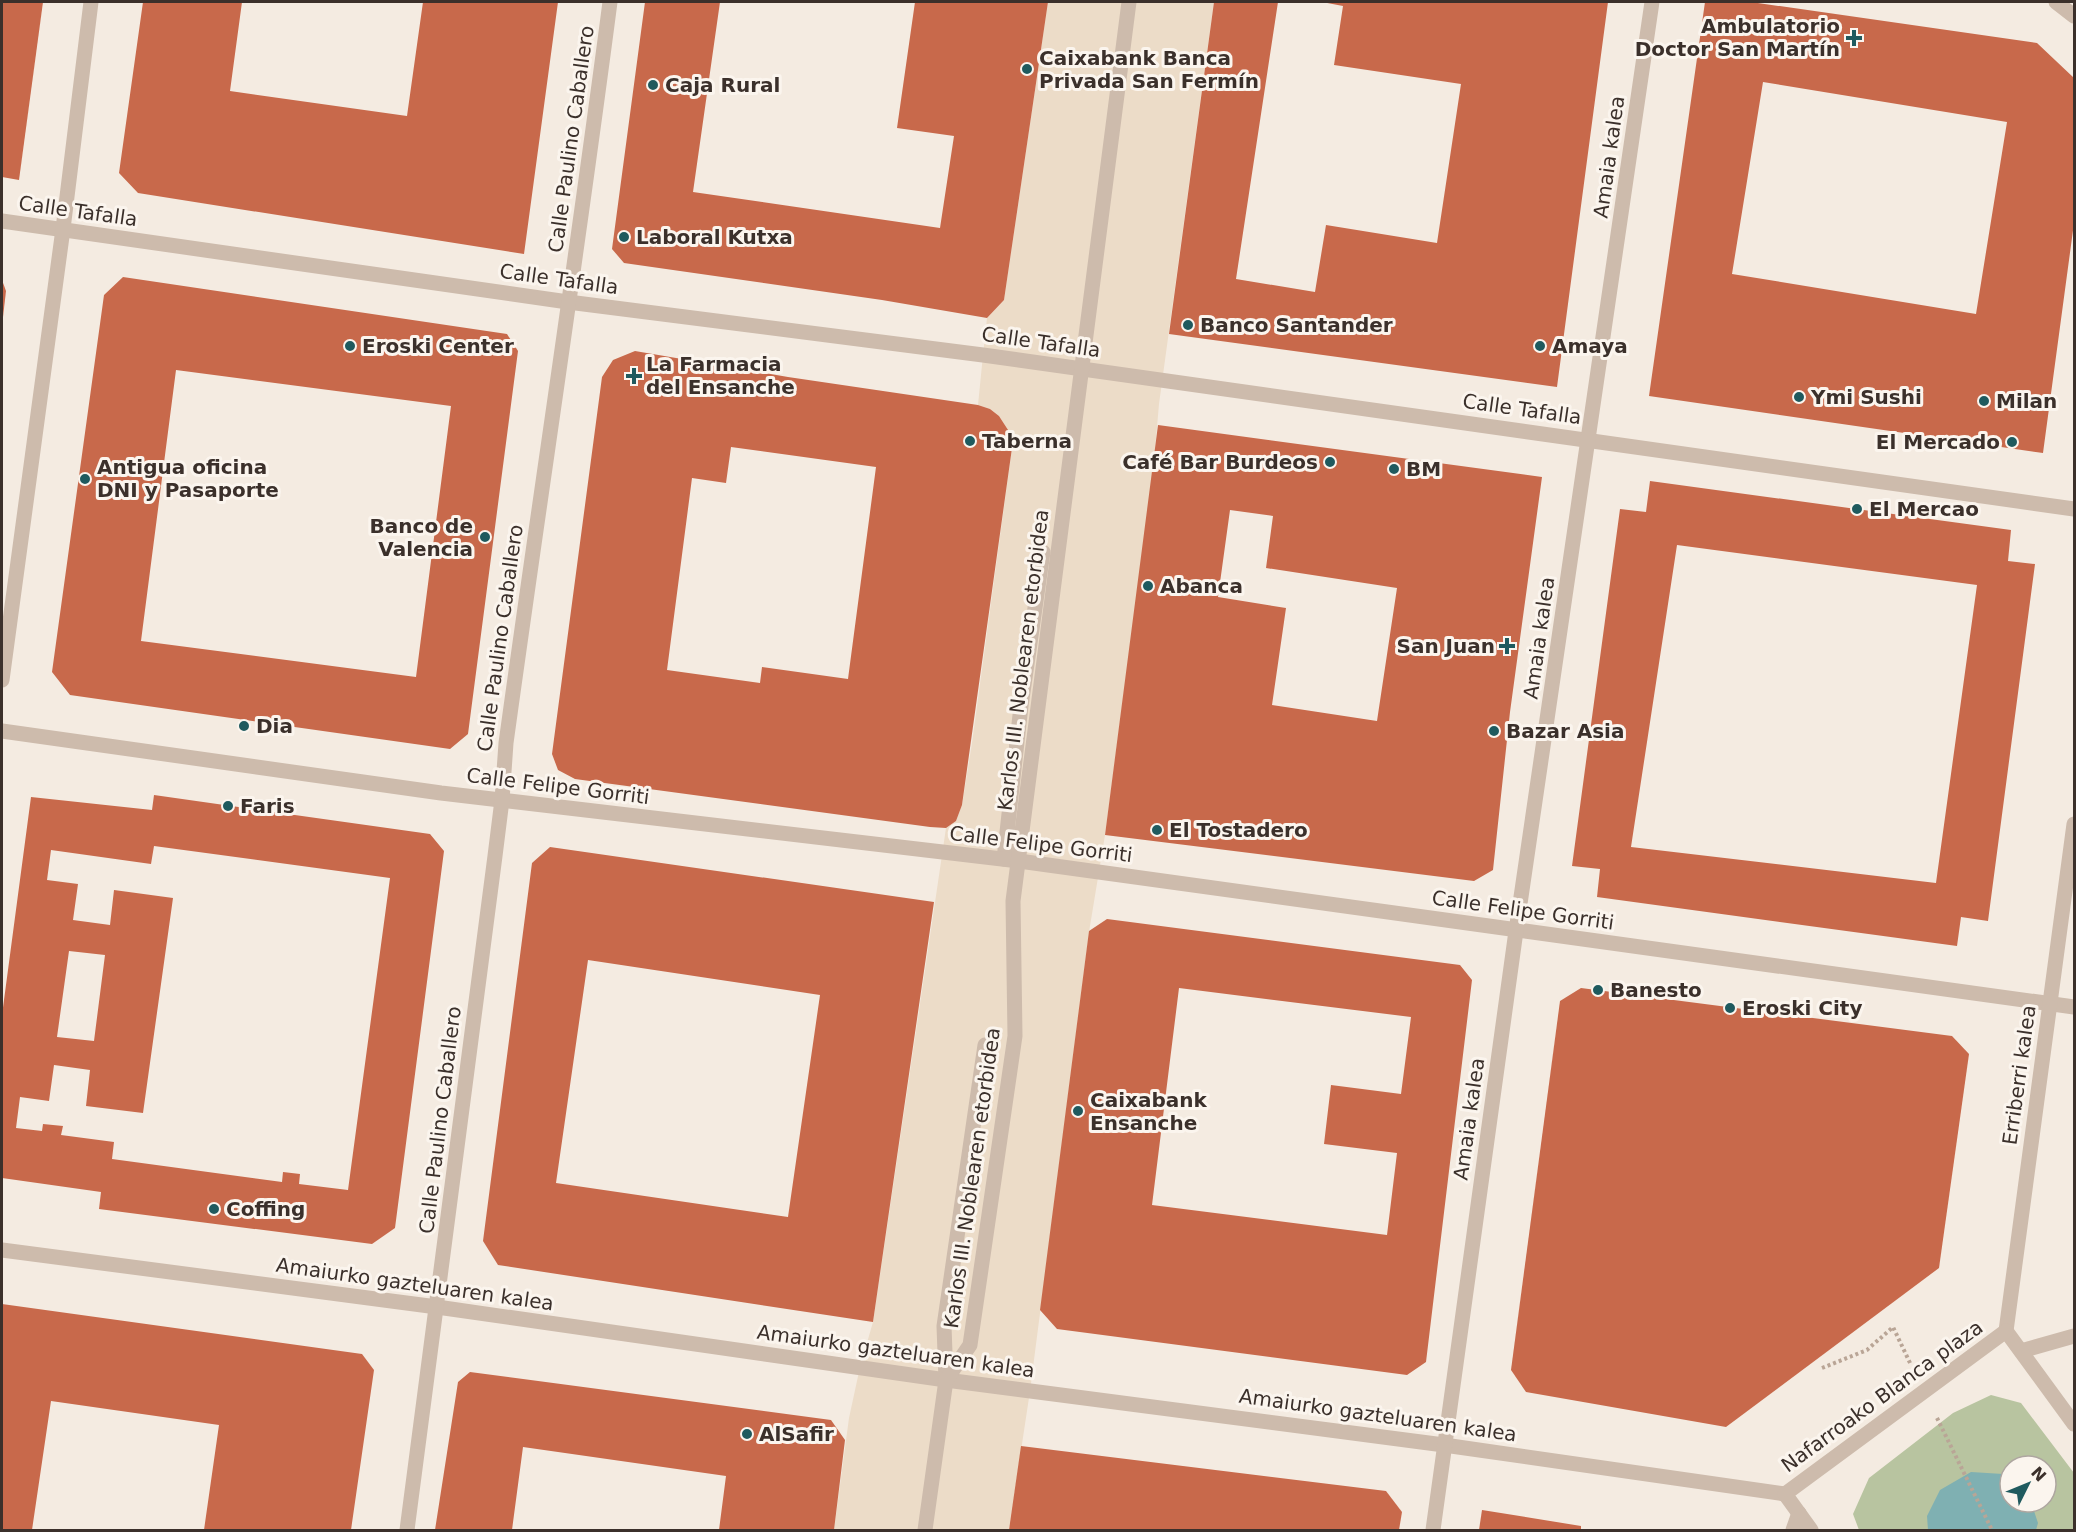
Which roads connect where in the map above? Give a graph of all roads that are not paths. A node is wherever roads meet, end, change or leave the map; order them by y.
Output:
1 (91, 2) edge
2 (610, 2) edge
3 (1129, 2) edge
4 (1653, 2) edge
5 (2056, 2) edge
6 (2074, 16) edge
7 (2, 221) edge
8 (63, 229) junction
9 (568, 302) junction
10 (1081, 369) junction
11 (1589, 439) junction
12 (2074, 508) edge
13 (1043, 552) dead end
14 (2, 680) edge
15 (2, 730) edge
16 (502, 800) junction
17 (2074, 824) edge
18 (1011, 860) junction
19 (1516, 931) junction
20 (2050, 1003) junction
21 (2074, 1007) edge
22 (985, 1045) dead end
23 (2, 1250) edge
24 (437, 1307) junction
25 (2006, 1331) junction
26 (2074, 1336) edge
27 (2020, 1351) junction
28 (946, 1380) junction
29 (2074, 1424) edge
30 (1444, 1444) junction
31 (1785, 1494) junction
32 (1798, 1513) junction
33 (407, 1530) edge
34 (925, 1530) edge
35 (1433, 1530) edge
36 (1793, 1530) edge
37 (1811, 1530) edge

1 - 8 street
2 - 9 street, Calle Paulino Caballero
3 - 10 street, Karlos III. Noblearen etorbidea
4 - 11 street, Amaia kalea
5 - 6 street
7 - 8 street, Calle Tafalla
8 - 9 street, Calle Tafalla
8 - 14 street
9 - 10 street, Calle Tafalla
9 - 16 street, Calle Paulino Caballero
10 - 11 street, Calle Tafalla
10 - 18 street, Karlos III. Noblearen etorbidea
11 - 12 street, Calle Tafalla
11 - 19 street, Amaia kalea
13 - 18 street
15 - 16 street, Calle Felipe Gorriti
16 - 18 street, Calle Felipe Gorriti
16 - 24 street, Calle Paulino Caballero
17 - 20 street, Erriberri kalea
18 - 19 street, Calle Felipe Gorriti
18 - 28 street, Karlos III. Noblearen etorbidea
19 - 20 street, Calle Felipe Gorriti
19 - 30 street, Amaia kalea
20 - 21 street, Calle Felipe Gorriti
20 - 25 street, Erriberri kalea
22 - 28 street
23 - 24 street, Amaiurko gazteluaren kalea
24 - 28 street, Amaiurko gazteluaren kalea
24 - 33 street, Calle Paulino Caballero
25 - 27 street, Nafarroako Blanca plaza
25 - 31 street, Nafarroako Blanca plaza
26 - 27 street
27 - 29 street, Nafarroako Blanca plaza
28 - 30 street, Amaiurko gazteluaren kalea
28 - 34 street, Karlos III. Noblearen etorbidea
30 - 31 street, Amaiurko gazteluaren kalea
30 - 35 street, Amaia kalea
31 - 32 street, Nafarroako Blanca plaza
32 - 36 street
32 - 37 street, Nafarroako Blanca plaza

